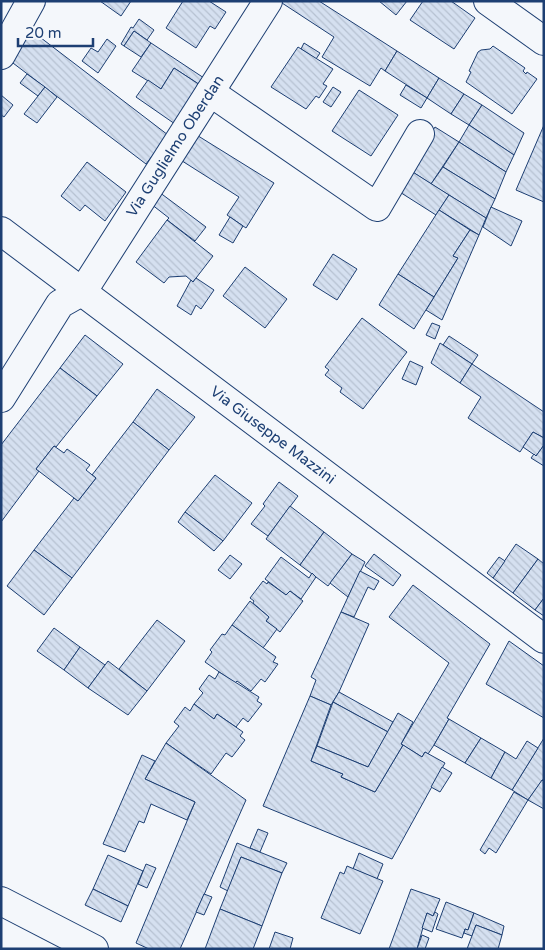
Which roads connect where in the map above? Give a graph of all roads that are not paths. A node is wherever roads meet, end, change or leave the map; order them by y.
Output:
1 (31, 1) edge
2 (268, 1) edge
3 (495, 3) edge
4 (544, 41) edge
5 (1, 55) edge
6 (210, 92) junction
7 (420, 134) dead end
8 (1, 231) edge
9 (83, 291) junction
10 (1, 398) edge
11 (544, 639) edge
12 (1, 901) edge
13 (94, 949) edge

1 - 5 street
2 - 6 street, Via Guglielmo Oberdan
3 - 4 street
6 - 7 street
6 - 9 street, Via Guglielmo Oberdan
8 - 9 street, Via Giuseppe Mazzini
9 - 10 street
9 - 11 street, Via Giuseppe Mazzini
12 - 13 street

